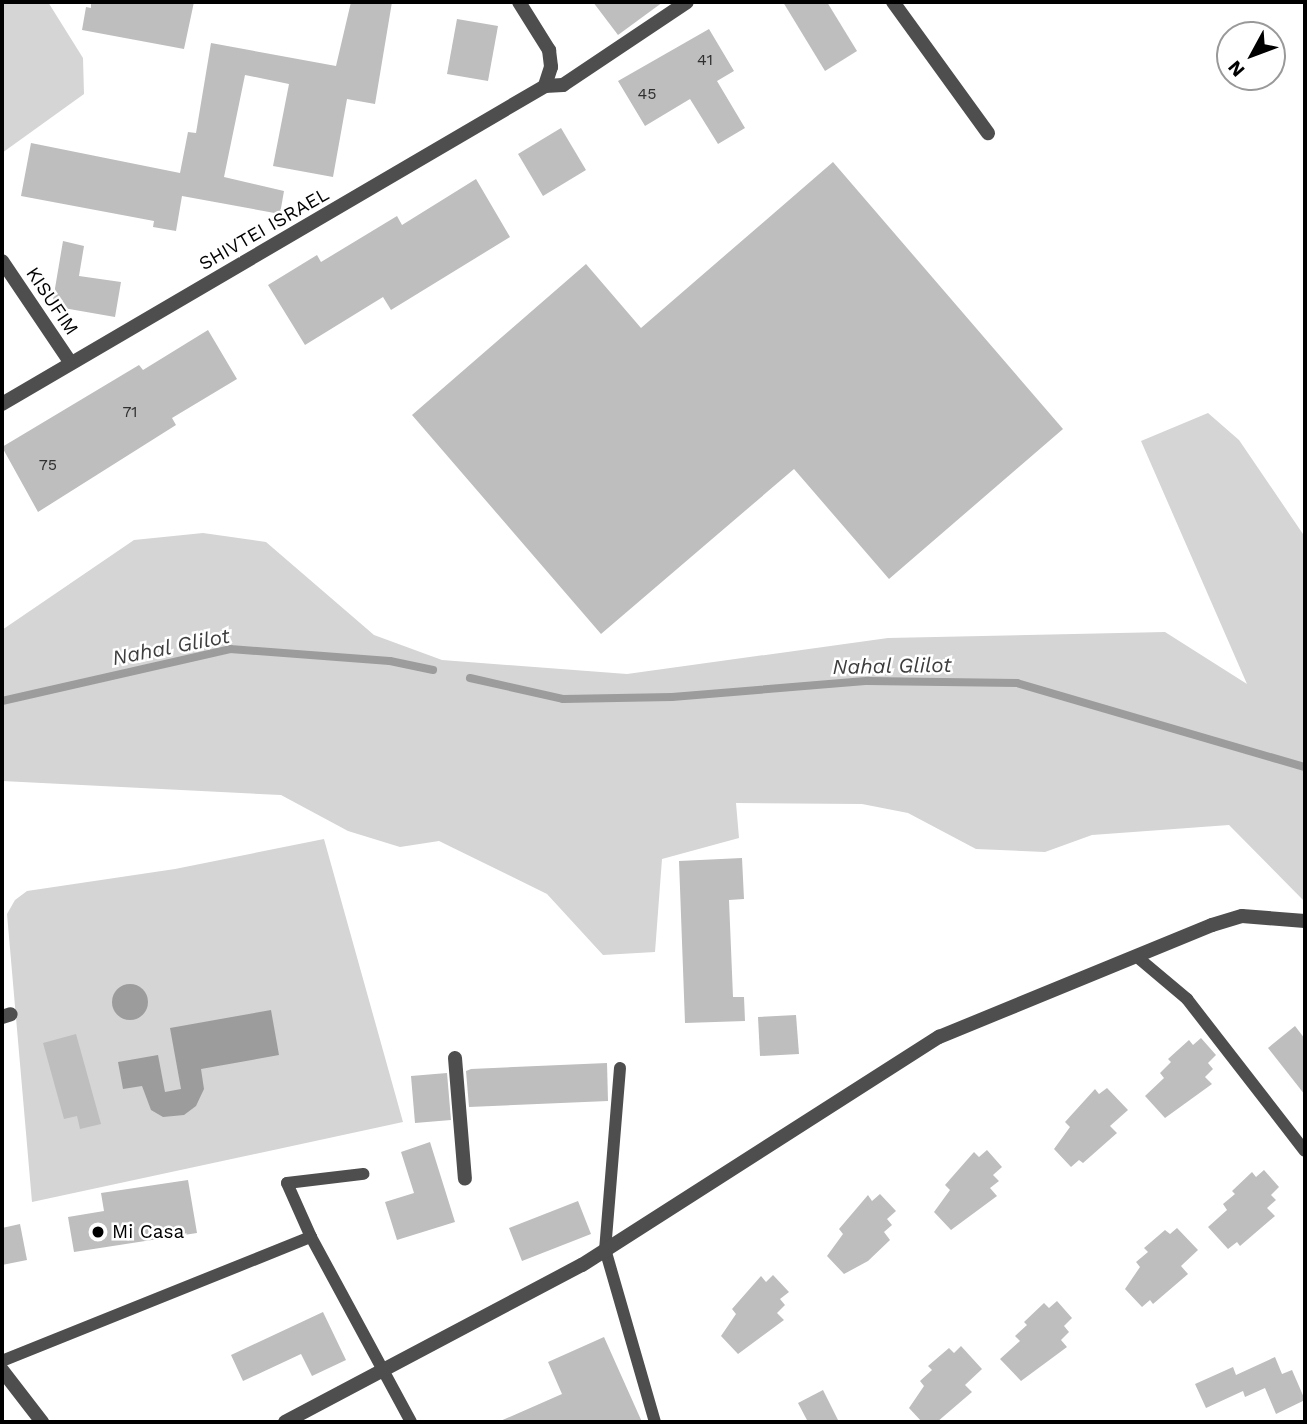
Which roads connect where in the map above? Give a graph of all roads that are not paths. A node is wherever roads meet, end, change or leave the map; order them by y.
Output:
1 (519, 2) edge
2 (687, 2) edge
3 (893, 2) edge
4 (545, 86) junction
5 (988, 133) dead end
6 (2, 261) edge
7 (70, 362) junction
8 (2, 404) edge
9 (1305, 921) edge
10 (1136, 956) junction
11 (455, 1058) dead end
12 (620, 1068) dead end
13 (1305, 1151) edge
14 (363, 1174) dead end
15 (465, 1179) dead end
16 (311, 1237) junction
17 (605, 1250) junction
18 (2, 1361) edge
19 (2, 1370) edge
20 (384, 1372) junction
21 (41, 1422) edge
22 (285, 1422) edge
23 (411, 1422) edge
24 (655, 1422) edge

1 - 4 street
2 - 4 street, SHIVTEI ISRAEL
3 - 5 street
4 - 7 street, SHIVTEI ISRAEL
6 - 7 street, KISUFIM
7 - 8 street, SHIVTEI ISRAEL
9 - 10 street
10 - 13 lane
10 - 17 street
11 - 15 street
12 - 17 lane
14 - 16 lane
16 - 18 lane
16 - 20 lane
17 - 20 street
17 - 24 lane
19 - 21 street
20 - 22 street
20 - 23 lane

